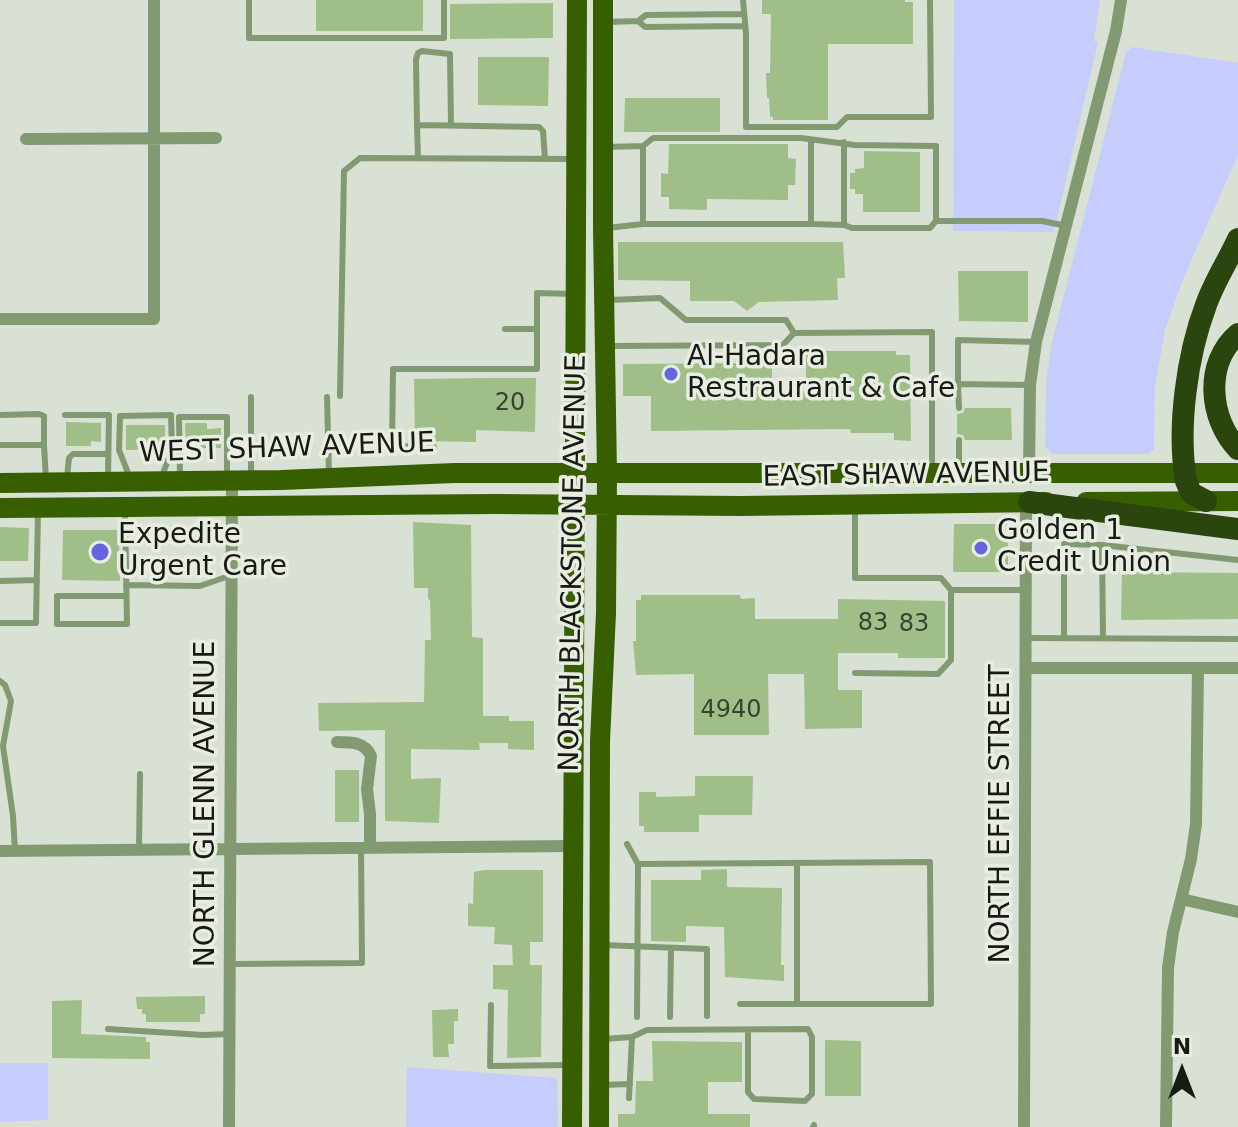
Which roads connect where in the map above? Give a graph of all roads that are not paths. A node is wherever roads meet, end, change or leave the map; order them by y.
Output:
1 (154, 0) edge
2 (249, 0) edge
3 (444, 0) edge
4 (577, 0) edge
5 (603, 0) edge
6 (743, 0) edge
7 (930, 0) edge
8 (1121, 0) edge
9 (743, 14) junction
10 (638, 21) junction
11 (603, 22) junction
12 (745, 26) junction
13 (417, 125) junction
14 (451, 125) junction
15 (154, 138) junction
16 (216, 138) dead end
17 (26, 139) dead end
18 (811, 141) junction
19 (844, 142) junction
20 (643, 146) junction
21 (604, 147) junction
22 (418, 158) junction
23 (545, 159) junction
24 (576, 159) junction
25 (936, 221) junction
26 (643, 224) junction
27 (811, 224) junction
28 (844, 225) junction
29 (1067, 226) junction
30 (603, 228) junction
31 (1238, 239) edge
32 (575, 294) junction
33 (604, 300) junction
34 (0, 319) edge
35 (505, 329) dead end
36 (537, 329) junction
37 (794, 333) junction
38 (1238, 334) edge
39 (1036, 342) junction
40 (605, 346) junction
41 (958, 384) junction
42 (1030, 385) junction
43 (340, 396) dead end
44 (251, 397) dead end
45 (327, 397) dead end
46 (959, 408) dead end
47 (0, 415) edge
48 (65, 415) dead end
49 (959, 440) dead end
50 (0, 445) edge
51 (44, 445) junction
52 (434, 447) dead end
53 (1238, 449) edge
54 (108, 454) junction
55 (575, 473) junction
56 (1184, 473) junction
57 (1238, 473) edge
58 (607, 474) junction
59 (932, 474) junction
60 (1029, 474) junction
61 (958, 475) junction
62 (329, 478) junction
63 (237, 480) junction
64 (170, 481) junction
65 (57, 482) junction
66 (108, 482) junction
67 (131, 482) junction
68 (0, 483) edge
69 (1206, 501) junction
70 (1238, 501) edge
71 (941, 502) junction
72 (1028, 502) junction
73 (855, 503) junction
74 (575, 504) junction
75 (607, 504) junction
76 (232, 506) junction
77 (38, 507) junction
78 (125, 507) junction
79 (0, 508) edge
80 (1238, 529) edge
81 (1102, 545) junction
82 (1238, 560) edge
83 (232, 575) junction
84 (37, 580) junction
85 (0, 581) edge
86 (126, 585) junction
87 (951, 590) junction
88 (1027, 590) junction
89 (126, 596) junction
90 (0, 623) edge
91 (1026, 638) junction
92 (1064, 638) junction
93 (1103, 638) junction
94 (1238, 639) edge
95 (1026, 668) junction
96 (1198, 668) junction
97 (1238, 668) edge
98 (855, 673) dead end
99 (0, 681) edge
100 (574, 696) junction
101 (337, 742) dead end
102 (140, 774) dead end
103 (627, 844) dead end
104 (600, 845) junction
105 (574, 846) junction
106 (366, 847) junction
107 (230, 848) junction
108 (139, 849) junction
109 (0, 851) edge
110 (15, 851) junction
111 (797, 863) junction
112 (638, 864) junction
113 (1181, 899) junction
114 (1238, 912) edge
115 (600, 945) junction
116 (638, 945) junction
117 (671, 948) junction
118 (231, 964) junction
119 (740, 1004) dead end
120 (797, 1004) junction
121 (491, 1005) dead end
122 (707, 1016) dead end
123 (637, 1017) dead end
124 (670, 1017) dead end
125 (108, 1029) dead end
126 (748, 1030) junction
127 (231, 1034) junction
128 (632, 1037) junction
129 (599, 1039) junction
130 (573, 1065) junction
131 (630, 1084) junction
132 (599, 1085) junction
133 (629, 1098) dead end
134 (229, 1127) edge
135 (572, 1127) edge
136 (599, 1127) edge
137 (1024, 1127) edge
138 (1166, 1127) edge

1 - 15 street
2 - 3 lane
4 - 24 main road, NORTH BLACKSTONE AVENUE
5 - 11 main road, NORTH BLACKSTONE AVENUE
6 - 9 lane
7 - 12 lane
8 - 29 street
9 - 10 lane
9 - 12 lane
10 - 11 lane
10 - 12 lane
11 - 21 main road, NORTH BLACKSTONE AVENUE
13 - 14 lane
13 - 14 lane
13 - 22 lane
14 - 23 lane
15 - 16 street
15 - 17 street
15 - 34 street
18 - 19 lane
18 - 20 lane
18 - 27 lane
19 - 25 lane
19 - 28 lane
20 - 21 lane
20 - 26 lane
21 - 30 main road, NORTH BLACKSTONE AVENUE
22 - 23 lane
22 - 43 lane
23 - 24 lane
24 - 32 main road, NORTH BLACKSTONE AVENUE
25 - 28 lane
25 - 29 lane
26 - 27 lane
26 - 30 lane
27 - 28 lane
29 - 39 street
30 - 33 main road, NORTH BLACKSTONE AVENUE
31 - 56 highway
32 - 36 lane
32 - 55 main road, NORTH BLACKSTONE AVENUE
33 - 37 lane
33 - 40 main road, NORTH BLACKSTONE AVENUE
35 - 36 lane
36 - 52 lane
37 - 40 lane
37 - 59 lane
38 - 53 highway
39 - 41 lane
39 - 42 street
40 - 58 main road, NORTH BLACKSTONE AVENUE
41 - 42 lane
41 - 46 lane
42 - 60 street
44 - 63 lane
45 - 62 lane
47 - 51 lane
48 - 54 lane
49 - 61 lane
50 - 51 lane
51 - 65 lane
54 - 65 lane
54 - 66 lane
55 - 58 main road, EAST SHAW AVENUE
55 - 62 main road, WEST SHAW AVENUE
55 - 74 main road, NORTH BLACKSTONE AVENUE
56 - 57 main road, EAST SHAW AVENUE
56 - 60 main road, EAST SHAW AVENUE
56 - 69 highway
56 - 72 main road
58 - 59 main road, EAST SHAW AVENUE
58 - 75 main road, NORTH BLACKSTONE AVENUE
59 - 61 main road, EAST SHAW AVENUE
60 - 61 main road, EAST SHAW AVENUE
60 - 71 main road
62 - 63 main road, WEST SHAW AVENUE
63 - 64 main road, WEST SHAW AVENUE
63 - 64 lane
63 - 76 street, NORTH GLENN AVENUE
64 - 67 main road, WEST SHAW AVENUE
64 - 67 lane
65 - 66 main road, WEST SHAW AVENUE
65 - 68 main road, WEST SHAW AVENUE
66 - 67 main road, WEST SHAW AVENUE
69 - 70 main road, EAST SHAW AVENUE
69 - 72 main road, EAST SHAW AVENUE
71 - 72 main road, EAST SHAW AVENUE
71 - 73 main road, EAST SHAW AVENUE
72 - 80 highway
72 - 88 street, NORTH EFFIE STREET
73 - 75 main road, EAST SHAW AVENUE
73 - 87 lane
74 - 75 main road, EAST SHAW AVENUE
74 - 76 main road, WEST SHAW AVENUE
74 - 100 main road, NORTH BLACKSTONE AVENUE
75 - 104 main road, NORTH BLACKSTONE AVENUE
76 - 78 main road, WEST SHAW AVENUE
76 - 83 street, NORTH GLENN AVENUE
77 - 78 main road, WEST SHAW AVENUE
77 - 79 main road, WEST SHAW AVENUE
77 - 84 lane
78 - 86 lane
81 - 82 lane
81 - 92 lane
81 - 93 lane
83 - 86 lane
83 - 107 street, NORTH GLENN AVENUE
84 - 85 lane
84 - 90 lane
86 - 89 lane
87 - 88 lane
87 - 98 lane
88 - 91 street, NORTH EFFIE STREET
89 - 89 lane
91 - 92 lane
91 - 95 street, NORTH EFFIE STREET
92 - 93 lane
93 - 94 lane
95 - 96 street
95 - 137 street, NORTH EFFIE STREET
96 - 97 street
96 - 113 street
99 - 110 lane
100 - 104 main road
100 - 105 main road, NORTH BLACKSTONE AVENUE
101 - 106 street
102 - 108 lane
103 - 112 lane
104 - 115 main road, NORTH BLACKSTONE AVENUE
105 - 106 street
105 - 115 main road
105 - 130 main road, NORTH BLACKSTONE AVENUE
106 - 107 street
106 - 118 lane
107 - 108 street
107 - 118 street, NORTH GLENN AVENUE
108 - 110 street
109 - 110 street
111 - 112 lane
111 - 120 lane
111 - 120 lane
112 - 116 lane
113 - 114 street
113 - 138 street
115 - 116 lane
115 - 129 main road, NORTH BLACKSTONE AVENUE
116 - 117 lane
116 - 123 lane
117 - 122 lane
117 - 124 lane
118 - 127 street, NORTH GLENN AVENUE
119 - 120 lane
121 - 130 lane
125 - 127 lane
126 - 126 lane
126 - 128 lane
127 - 134 street, NORTH GLENN AVENUE
128 - 129 lane
128 - 131 lane
129 - 132 main road, NORTH BLACKSTONE AVENUE
130 - 135 main road, NORTH BLACKSTONE AVENUE
131 - 132 lane
131 - 133 lane
132 - 136 main road, NORTH BLACKSTONE AVENUE

